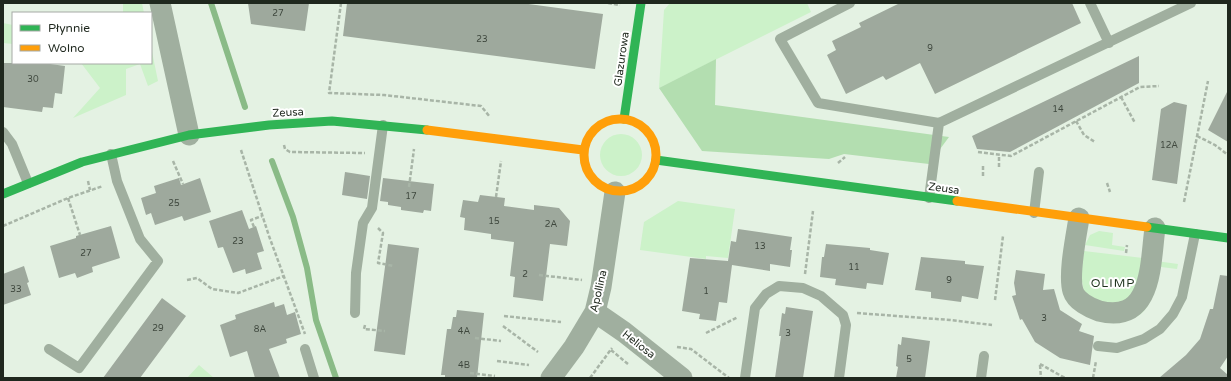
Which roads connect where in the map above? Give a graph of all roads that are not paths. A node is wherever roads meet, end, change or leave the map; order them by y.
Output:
1 (160, 3) edge
2 (641, 3) edge
3 (850, 3) edge
4 (1090, 3) edge
5 (1190, 3) edge
6 (1109, 43) junction
7 (624, 119) junction
8 (939, 123) junction
9 (383, 125) junction
10 (3, 132) edge
11 (189, 135) junction
12 (583, 150) junction
13 (111, 154) junction
14 (656, 160) junction
15 (1039, 172) dead end
16 (28, 183) junction
17 (615, 192) junction
18 (3, 194) edge
19 (929, 198) junction
20 (1034, 213) junction
21 (1078, 218) junction
22 (1155, 228) junction
23 (1195, 234) junction
24 (1228, 238) edge
25 (595, 312) junction
26 (355, 313) road end
27 (1098, 346) dead end
28 (49, 349) dead end
29 (305, 349) road end
30 (984, 356) dead end
31 (314, 378) edge
32 (551, 378) edge
33 (682, 378) edge
34 (745, 378) edge
35 (839, 378) edge
36 (981, 378) edge

1 - 11 street
2 - 7 street, Glazurowa
3 - 8 lane
4 - 6 lane
5 - 6 lane
6 - 8 lane
7 - 12 street
7 - 14 street
8 - 19 lane
9 - 11 street, Zeusa
9 - 12 street, Zeusa
9 - 26 lane
10 - 16 lane
11 - 13 street, Zeusa
12 - 17 street
13 - 16 street, Zeusa
13 - 28 lane
14 - 17 street
14 - 19 street, Zeusa
15 - 20 lane
16 - 18 street, Zeusa
17 - 25 street, Apollina
19 - 20 street, Zeusa
20 - 21 street, Zeusa
21 - 22 street, Zeusa
21 - 22 street
22 - 23 street, Zeusa
23 - 24 street, Zeusa
23 - 27 lane
25 - 32 street, Apollina
25 - 33 street, Heliosa
29 - 31 lane
30 - 36 lane
34 - 35 lane

